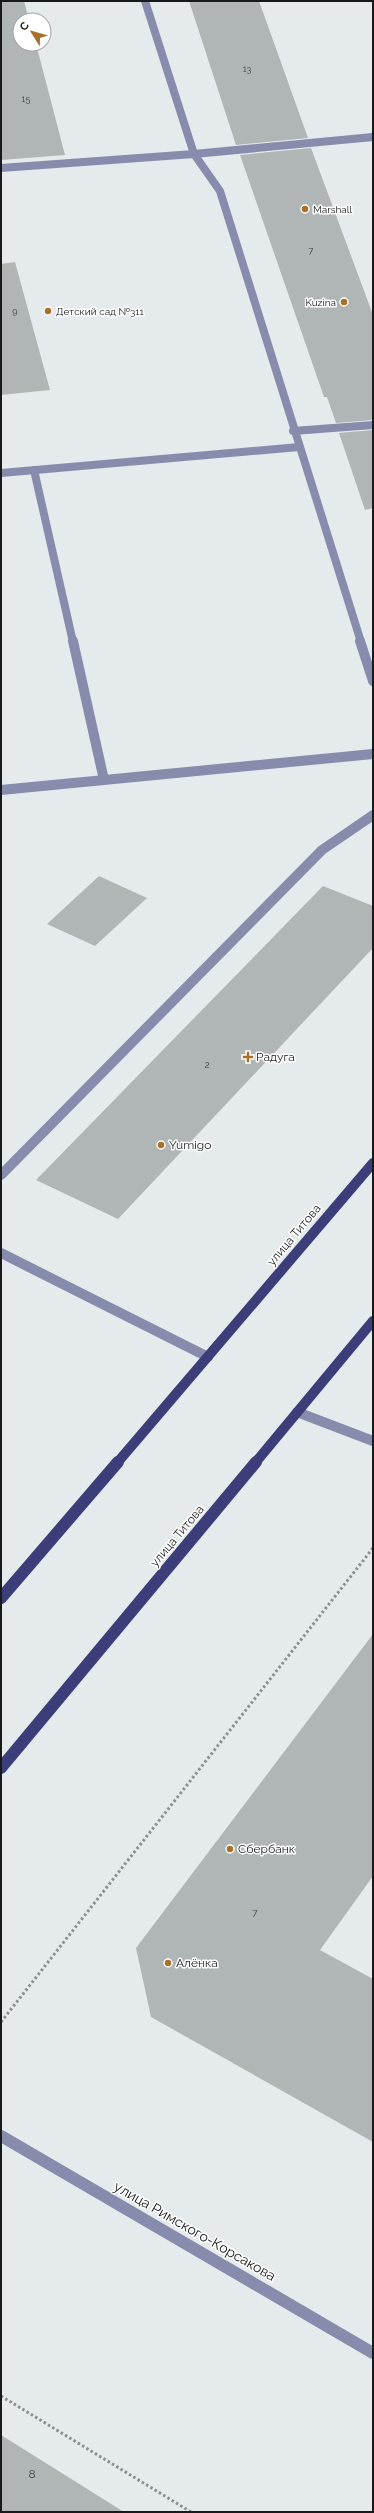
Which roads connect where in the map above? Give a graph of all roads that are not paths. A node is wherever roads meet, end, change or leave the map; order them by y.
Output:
1 (145, 1) edge
2 (373, 137) edge
3 (194, 154) junction
4 (1, 168) edge
5 (373, 425) edge
6 (293, 431) junction
7 (299, 447) junction
8 (34, 470) junction
9 (1, 473) edge
10 (373, 681) edge
11 (373, 754) edge
12 (104, 780) junction
13 (1, 790) edge
14 (373, 815) edge
15 (373, 1163) edge
16 (1, 1175) edge
17 (1, 1253) edge
18 (373, 1321) edge
19 (208, 1357) junction
20 (297, 1412) junction
21 (373, 1441) edge
22 (1, 1598) edge
23 (1, 1768) edge
24 (1, 2136) edge
25 (373, 2352) edge

1 - 3 street
2 - 3 street
3 - 4 street
3 - 6 street
5 - 6 street
6 - 7 street
7 - 8 street
7 - 10 street
8 - 9 street
8 - 12 street
11 - 12 street
12 - 13 street
14 - 16 street
15 - 19 main road, улица Титова
17 - 19 street
18 - 20 main road, улица Титова
19 - 22 main road, улица Титова
20 - 21 street
20 - 23 main road, улица Титова
24 - 25 street, улица Римского-Корсакова

